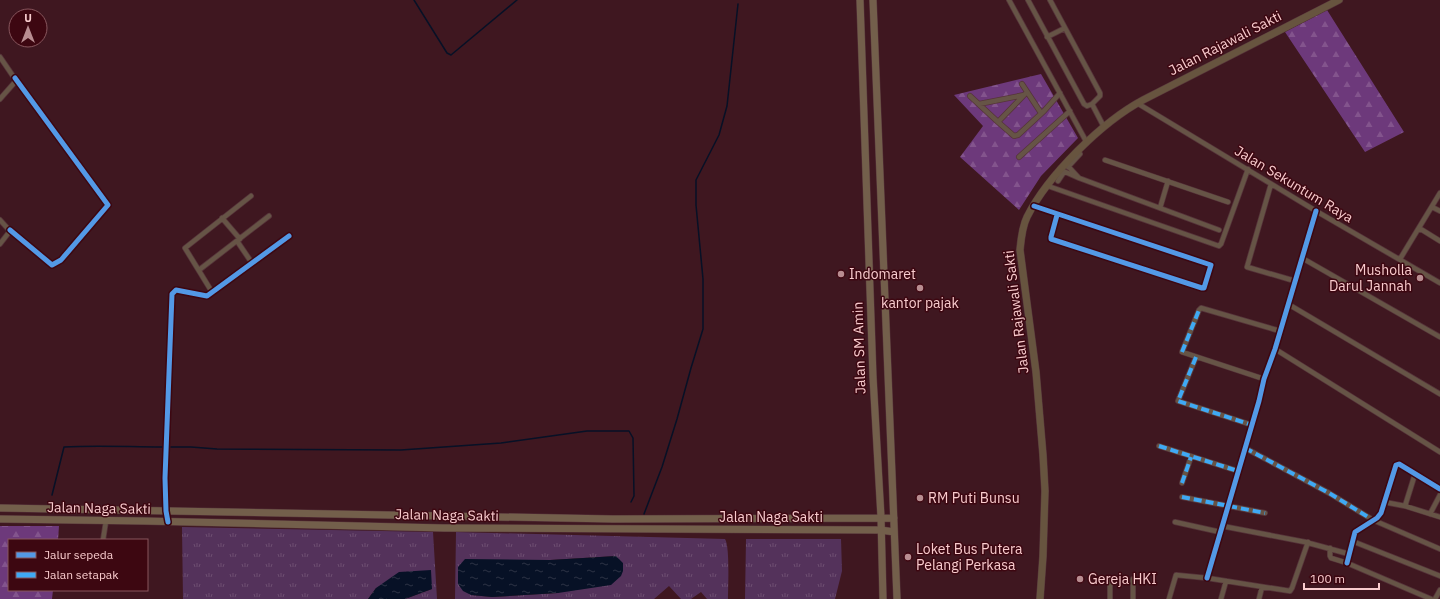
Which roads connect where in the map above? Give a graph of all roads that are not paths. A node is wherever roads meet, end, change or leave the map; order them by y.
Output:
1 (860, 0) edge
2 (873, 0) edge
3 (1009, 0) edge
4 (1028, 0) edge
5 (1050, 0) edge
6 (1339, 0) edge
7 (1065, 28) junction
8 (1047, 37) junction
9 (0, 57) edge
10 (15, 78) junction
11 (1022, 84) dead end
12 (1060, 93) junction
13 (1026, 94) junction
14 (970, 96) dead end
15 (0, 100) edge
16 (1137, 103) junction
17 (979, 104) junction
18 (1092, 104) junction
19 (1070, 111) junction
20 (1041, 114) junction
21 (998, 122) junction
22 (1104, 126) junction
23 (1087, 143) junction
24 (1080, 154) dead end
25 (1019, 157) dead end
26 (1105, 160) dead end
27 (1067, 165) junction
28 (1248, 169) junction
29 (1062, 171) junction
30 (1079, 178) junction
31 (1058, 181) dead end
32 (1168, 181) junction
33 (1271, 184) junction
34 (1048, 186) junction
35 (1440, 193) edge
36 (251, 196) dead end
37 (1228, 202) dead end
38 (1034, 206) junction
39 (1432, 206) junction
40 (1160, 208) junction
41 (1316, 211) junction
42 (1440, 211) edge
43 (1058, 215) junction
44 (269, 216) dead end
45 (222, 218) junction
46 (0, 220) edge
47 (1419, 228) junction
48 (10, 230) junction
49 (1218, 230) dead end
50 (289, 236) dead end
51 (239, 240) junction
52 (1440, 241) edge
53 (0, 244) edge
54 (1302, 258) junction
55 (1400, 259) junction
56 (252, 263) junction
57 (199, 270) junction
58 (1295, 282) junction
59 (1440, 283) edge
60 (212, 292) junction
61 (1288, 304) junction
62 (1280, 331) junction
63 (1440, 337) edge
64 (1275, 349) junction
65 (1196, 357) junction
66 (1264, 379) junction
67 (1440, 394) edge
68 (1252, 425) junction
69 (1159, 446) dead end
70 (1245, 448) junction
71 (1440, 452) edge
72 (891, 453) junction
73 (877, 455) junction
74 (1191, 457) junction
75 (1238, 471) junction
76 (1415, 474) junction
77 (1182, 483) dead end
78 (1440, 489) edge
79 (1440, 495) edge
80 (1182, 497) dead end
81 (1384, 502) junction
82 (1228, 506) junction
83 (1405, 506) junction
84 (0, 508) edge
85 (166, 511) junction
86 (1266, 513) dead end
87 (1430, 514) junction
88 (881, 517) junction
89 (1440, 517) edge
90 (894, 518) junction
91 (0, 519) edge
92 (1373, 520) junction
93 (106, 521) junction
94 (168, 522) junction
95 (1175, 522) dead end
96 (1222, 526) junction
97 (880, 530) junction
98 (894, 532) junction
99 (1220, 532) junction
100 (103, 539) edge
101 (1352, 541) junction
102 (1308, 542) junction
103 (1330, 548) junction
104 (1440, 548) edge
105 (1349, 554) junction
106 (1347, 563) junction
107 (1440, 576) edge
108 (1207, 578) junction
109 (1133, 579) dead end
110 (1110, 580) dead end
111 (1226, 581) junction
112 (1262, 587) junction
113 (1440, 590) edge
114 (884, 599) edge
115 (897, 599) edge
116 (1040, 599) edge
117 (1110, 599) edge
118 (1133, 599) edge
119 (1169, 599) edge
120 (1221, 599) edge
121 (1259, 599) edge
122 (1430, 599) edge
123 (1435, 599) edge

1 - 73 main road, Jalan SM Amin
2 - 72 main road, Jalan SM Amin
3 - 12 street
4 - 8 street
5 - 7 street
6 - 16 main road, Jalan Rajawali Sakti
7 - 8 street
7 - 18 street
8 - 18 street
9 - 10 street
10 - 15 street
10 - 48 street
11 - 13 street
12 - 19 street
12 - 20 street
13 - 17 street
13 - 20 street
13 - 21 street
14 - 17 street
16 - 22 main road, Jalan Rajawali Sakti
16 - 28 street, Jalan Sekuntum Raya
17 - 21 street
18 - 22 street
19 - 23 street
19 - 25 street
20 - 21 street
22 - 23 main road, Jalan Rajawali Sakti
23 - 27 main road, Jalan Rajawali Sakti
24 - 27 street
26 - 32 street
27 - 29 main road, Jalan Rajawali Sakti
27 - 30 street
28 - 33 street, Jalan Sekuntum Raya
28 - 34 street
29 - 30 street
29 - 31 street
29 - 34 main road, Jalan Rajawali Sakti
30 - 40 street
32 - 37 street
32 - 40 street
33 - 41 street, Jalan Sekuntum Raya
33 - 58 street
34 - 38 main road, Jalan Rajawali Sakti
35 - 39 street
36 - 45 street
38 - 43 street
38 - 116 main road, Jalan Rajawali Sakti
39 - 42 street
39 - 47 street
40 - 49 street
41 - 54 street
41 - 55 street, Jalan Sekuntum Raya
43 - 43 street
44 - 51 street
45 - 51 street
45 - 57 street
46 - 48 street
47 - 52 street
47 - 55 street
48 - 53 street
50 - 56 street
51 - 56 street
51 - 57 street
54 - 58 street
54 - 63 street
55 - 59 street, Jalan Sekuntum Raya
56 - 60 street
57 - 60 street
58 - 61 street
60 - 85 street
61 - 62 street
61 - 67 street
62 - 64 street
62 - 65 street
64 - 66 street
64 - 71 street
65 - 66 street
65 - 68 street
66 - 68 street
68 - 70 street
69 - 74 street
70 - 75 street
70 - 92 street
72 - 73 main road
72 - 90 main road, Jalan SM Amin
73 - 88 main road, Jalan SM Amin
74 - 75 street
74 - 77 street
75 - 82 street
76 - 78 street
76 - 81 street
76 - 83 street
79 - 87 street
80 - 82 street
81 - 83 street
81 - 92 street
82 - 86 street
82 - 96 street
83 - 87 street
84 - 85 main road, Jalan Naga Sakti
85 - 88 main road, Jalan Naga Sakti
85 - 94 street
87 - 89 street
88 - 90 main road, Jalan Naga Sakti
88 - 97 main road, Jalan SM Amin
90 - 98 main road, Jalan SM Amin
91 - 93 main road, Jalan Naga Sakti
92 - 101 street
92 - 104 street
93 - 94 main road, Jalan Naga Sakti
93 - 100 street
94 - 97 main road, Jalan Naga Sakti
95 - 99 street
96 - 99 street
96 - 102 street
97 - 98 main road, Jalan Naga Sakti
97 - 114 main road, Jalan SM Amin
98 - 115 main road, Jalan SM Amin
99 - 108 street
101 - 105 street
101 - 107 street
102 - 103 street
102 - 112 street
103 - 105 street
103 - 106 street
105 - 106 street
106 - 122 street
108 - 111 street
108 - 119 street
109 - 118 street
110 - 117 street
111 - 112 street
111 - 120 street
112 - 121 street
113 - 123 street

